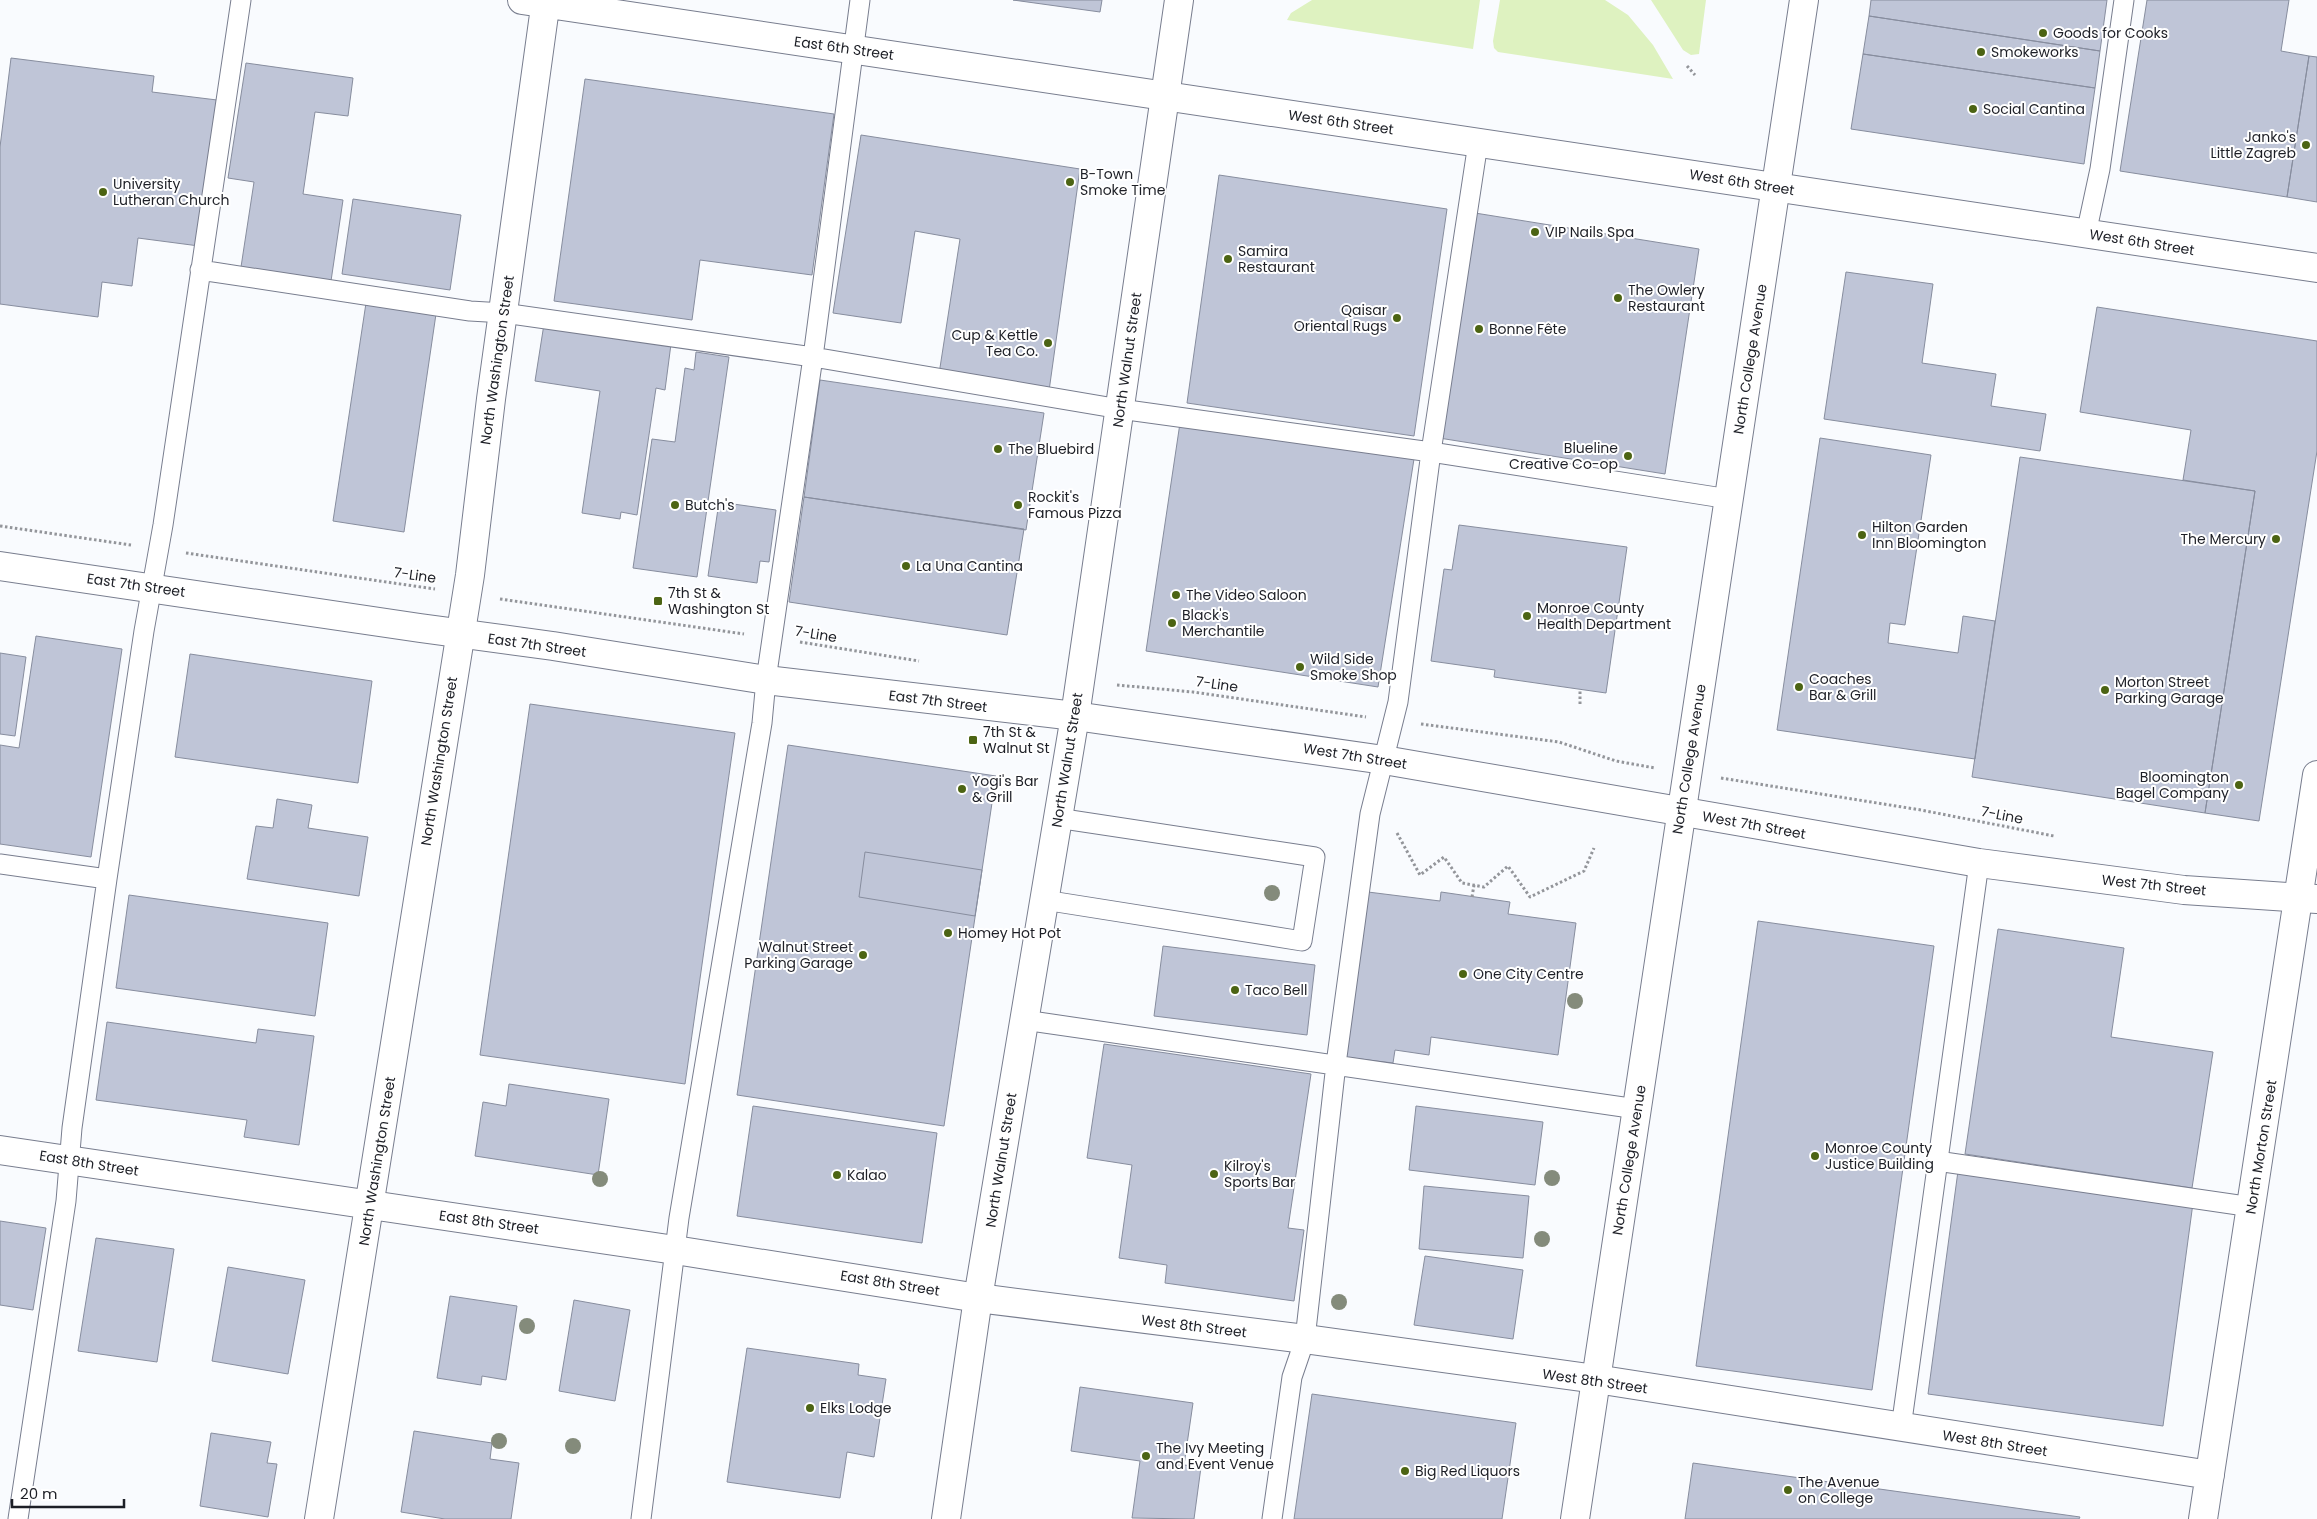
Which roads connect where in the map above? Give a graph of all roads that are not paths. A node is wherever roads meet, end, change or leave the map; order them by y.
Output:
1 (241, 0) edge
2 (860, 0) edge
3 (1180, 0) edge
4 (1804, 0) edge
5 (2124, 0) edge
6 (538, 1) edge
7 (854, 49) junction
8 (1166, 96) junction
9 (1478, 143) junction
10 (1776, 188) junction
11 (2086, 234) junction
12 (2317, 268) edge
13 (200, 270) junction
14 (504, 313) junction
15 (813, 357) junction
16 (1120, 409) junction
17 (1431, 452) junction
18 (1729, 499) junction
19 (0, 566) edge
20 (152, 588) junction
21 (459, 634) junction
22 (766, 680) junction
23 (1074, 716) junction
24 (1384, 760) junction
25 (2317, 775) edge
26 (1681, 813) junction
27 (1057, 818) junction
28 (1979, 863) junction
29 (0, 864) edge
30 (107, 878) junction
31 (2308, 898) edge
32 (1044, 900) junction
33 (1024, 1020) junction
34 (1336, 1064) junction
35 (1636, 1109) junction
36 (0, 1150) edge
37 (68, 1160) junction
38 (1937, 1161) junction
39 (370, 1205) junction
40 (2252, 1207) junction
41 (675, 1250) junction
42 (978, 1298) junction
43 (1305, 1339) junction
44 (1596, 1380) junction
45 (1901, 1428) junction
46 (2210, 1475) junction
47 (18, 1519) edge
48 (319, 1519) edge
49 (641, 1519) edge
50 (946, 1519) edge
51 (1272, 1519) edge
52 (1575, 1519) edge
53 (2203, 1519) edge

1 - 13 lane
2 - 7 lane
3 - 8 street, North Walnut Street
4 - 10 street, North College Avenue
5 - 11 lane
6 - 7 street, East 6th Street
6 - 14 street, North Washington Street
7 - 8 street, East 6th Street
7 - 15 lane
8 - 9 street, West 6th Street
8 - 16 street, North Walnut Street
9 - 10 street, West 6th Street
9 - 17 lane
10 - 11 street, West 6th Street
10 - 18 street, North College Avenue
11 - 12 street, West 6th Street
13 - 14 lane
13 - 20 lane
14 - 15 lane
14 - 21 street, North Washington Street
15 - 16 lane
15 - 22 lane
16 - 17 lane
16 - 23 street, North Walnut Street
17 - 18 lane
17 - 24 lane
18 - 26 street, North College Avenue
19 - 20 street, East 7th Street
20 - 21 street, East 7th Street
20 - 30 lane
21 - 22 street, East 7th Street
21 - 39 street, North Washington Street
22 - 23 street, East 7th Street
22 - 41 lane
23 - 24 street, West 7th Street
23 - 27 street, North Walnut Street
24 - 26 street, West 7th Street
24 - 34 lane
25 - 31 street, North Morton Street
26 - 28 street, West 7th Street
26 - 35 street, North College Avenue
27 - 32 street, North Walnut Street
27 - 32 lane
28 - 31 street, West 7th Street
28 - 38 lane
29 - 30 lane
30 - 37 lane
31 - 40 street, North Morton Street
32 - 33 street, North Walnut Street
33 - 34 lane
33 - 42 street, North Walnut Street
34 - 35 lane
34 - 43 lane
35 - 44 street, North College Avenue
36 - 37 street, East 8th Street
37 - 39 street, East 8th Street
37 - 47 lane
38 - 40 lane
38 - 45 lane
39 - 41 street, East 8th Street
39 - 48 street, North Washington Street
40 - 46 street, North Morton Street
41 - 42 street, East 8th Street
41 - 49 lane
42 - 43 street, West 8th Street
42 - 50 street, North Walnut Street
43 - 44 street, West 8th Street
43 - 51 lane
44 - 45 street, West 8th Street
44 - 52 street, North College Avenue
45 - 46 street, West 8th Street
46 - 53 street, North Morton Street

